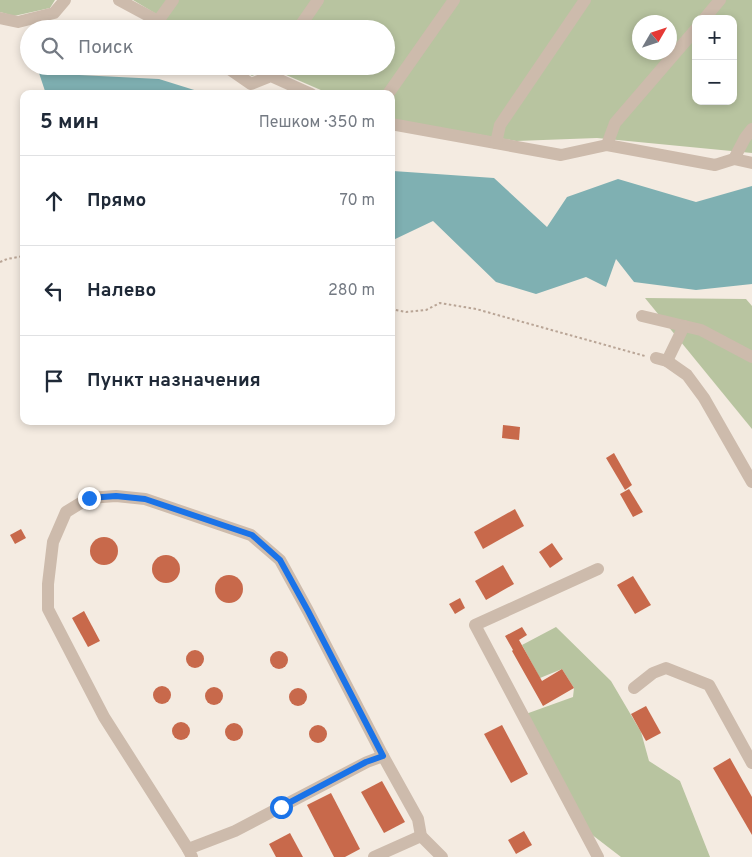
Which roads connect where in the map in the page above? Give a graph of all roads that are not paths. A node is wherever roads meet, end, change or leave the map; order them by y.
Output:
1 (65, 0) edge
2 (119, 0) edge
3 (173, 0) edge
4 (318, 0) edge
5 (454, 0) edge
6 (585, 0) edge
7 (720, 0) edge
8 (707, 15) edge
9 (0, 18) edge
10 (26, 20) edge
11 (156, 20) edge
12 (159, 20) edge
13 (304, 20) edge
14 (20, 22) edge
15 (692, 34) edge
16 (238, 75) edge
17 (266, 75) edge
18 (279, 75) edge
19 (304, 90) edge
20 (391, 90) edge
21 (395, 125) edge
22 (752, 129) edge
23 (496, 143) junction
24 (606, 145) junction
25 (734, 159) junction
26 (752, 162) edge
27 (642, 316) dead end
28 (684, 326) junction
29 (752, 357) edge
30 (752, 482) edge
31 (598, 568) dead end
32 (634, 688) dead end
33 (383, 756) junction
34 (752, 763) edge
35 (421, 836) junction
36 (190, 853) edge
37 (374, 857) edge
38 (442, 857) edge
39 (598, 857) edge

1 - 10 street
2 - 11 street
3 - 12 street
4 - 13 street
5 - 20 street
6 - 23 street
7 - 8 street
9 - 14 street
15 - 24 street
16 - 17 street
18 - 19 street
21 - 23 street
22 - 25 street
23 - 24 street
24 - 25 street
25 - 26 street
27 - 28 street
28 - 29 street
28 - 30 street
31 - 39 street
32 - 34 street
33 - 35 street
33 - 36 street
33 - 36 street
35 - 37 street
35 - 38 street

